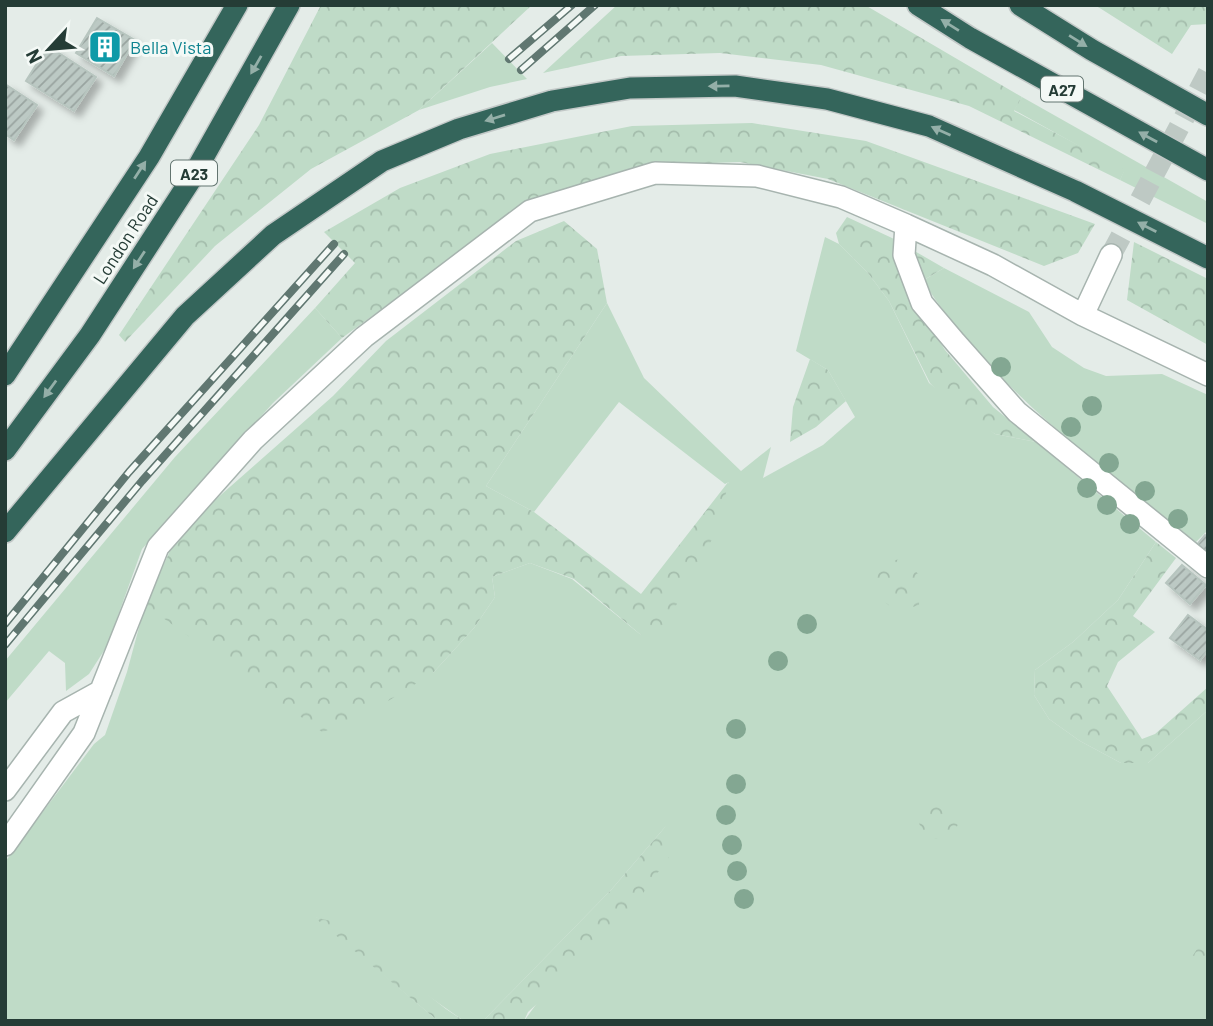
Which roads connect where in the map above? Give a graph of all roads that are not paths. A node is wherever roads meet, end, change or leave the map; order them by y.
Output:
1 (237, 5) edge
2 (289, 5) edge
3 (918, 5) edge
4 (1020, 5) edge
5 (1208, 115) edge
6 (1208, 170) edge
7 (906, 225) junction
8 (1111, 256) tunnel mouth
9 (1208, 258) edge
10 (1083, 315) junction
11 (5, 375) edge
12 (1208, 375) edge
13 (5, 450) edge
14 (5, 532) edge
15 (1208, 567) edge
16 (101, 691) junction
17 (5, 790) edge
18 (5, 845) edge

11 -> 1 highway, London Road / A23
2 -> 13 highway, London Road / A23
6 -> 3 highway, A27
4 -> 5 highway
7 - 10 street
7 - 15 street
7 - 16 street
8 - 10 street
9 -> 14 highway
10 - 12 street
16 - 17 street
16 - 18 street

